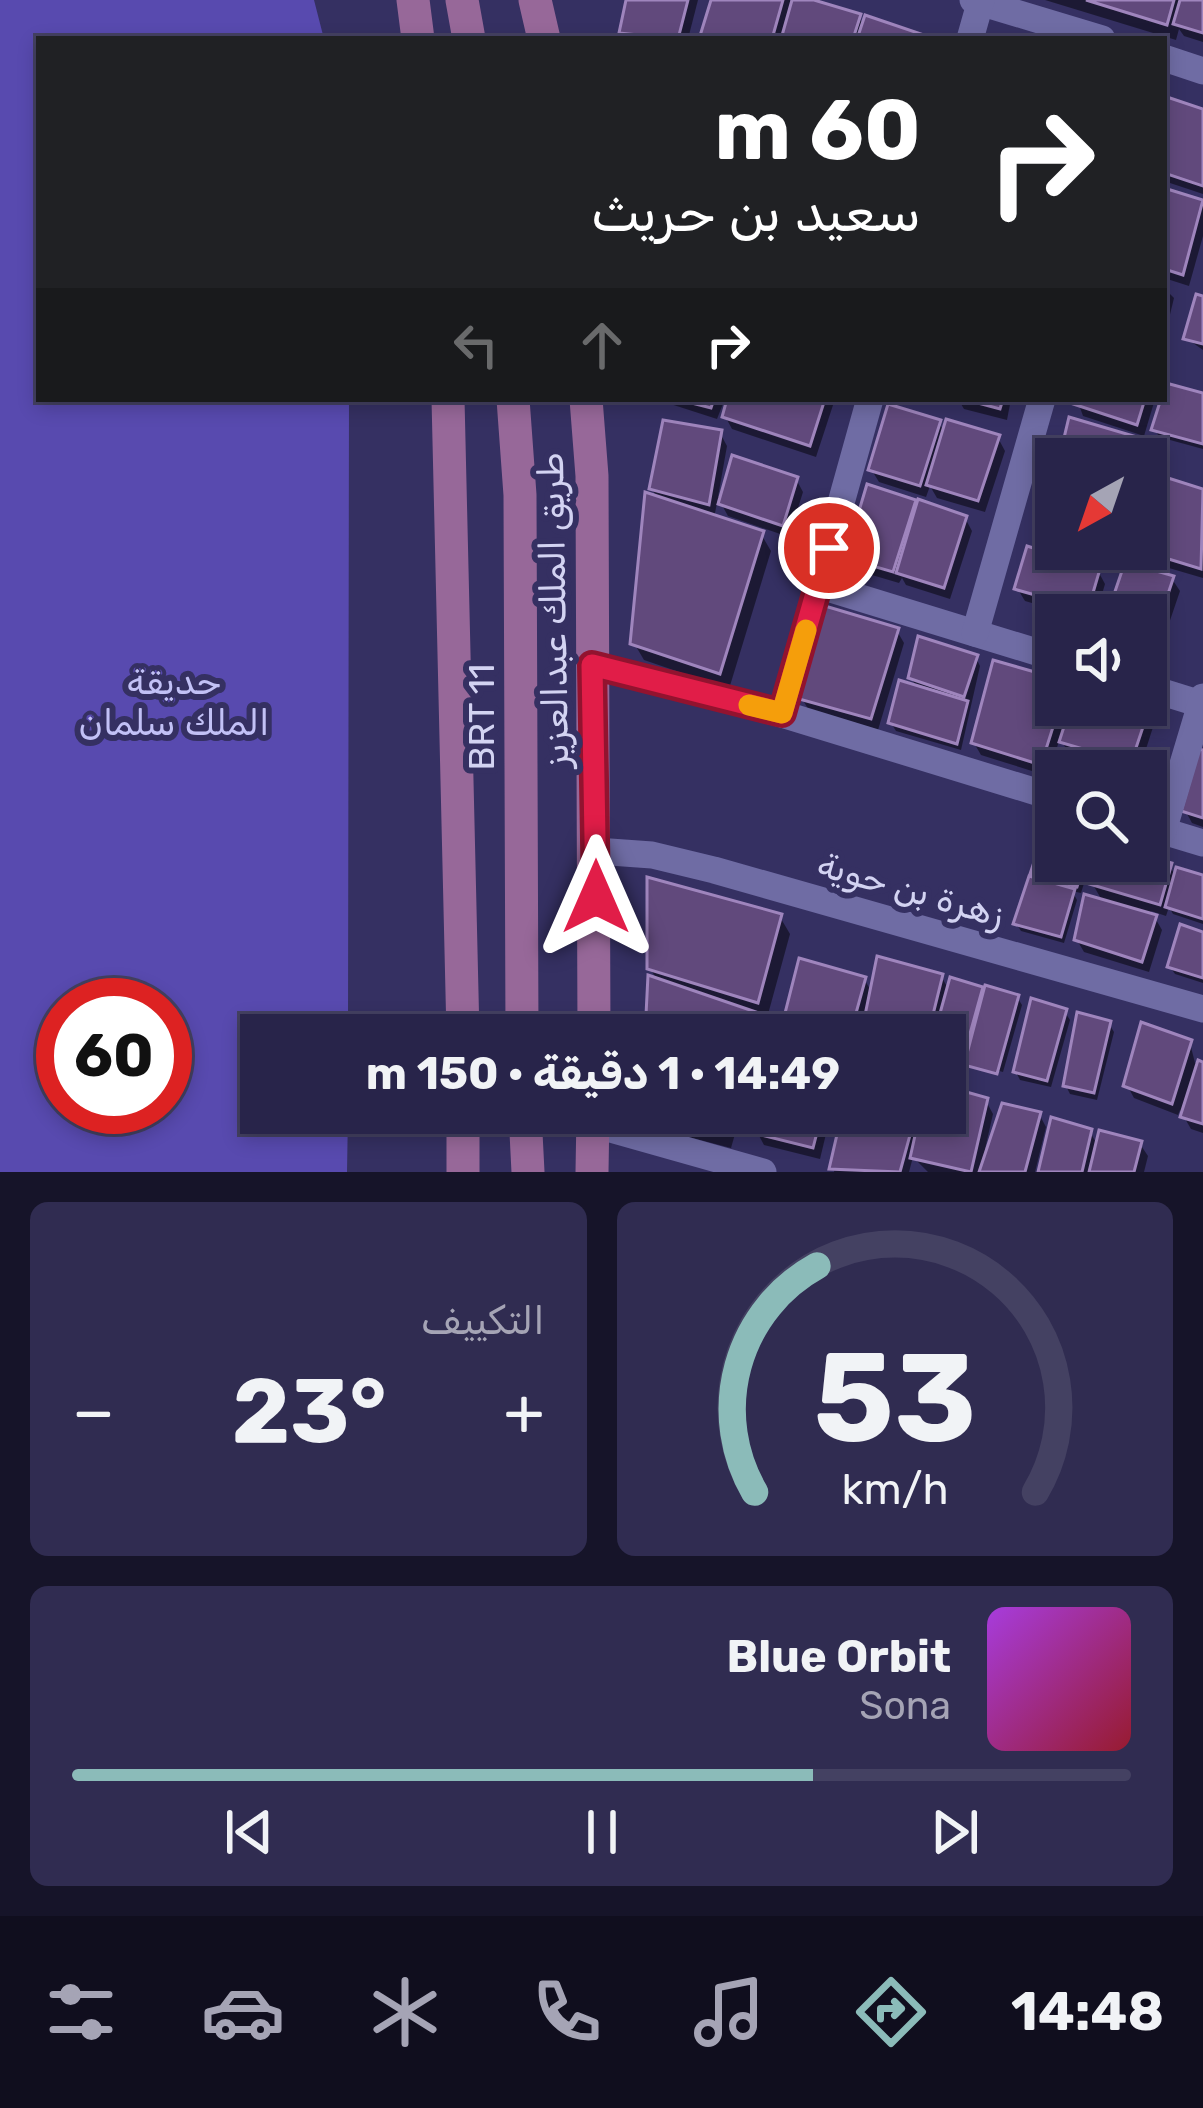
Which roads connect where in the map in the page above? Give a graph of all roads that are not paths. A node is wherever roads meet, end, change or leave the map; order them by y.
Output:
1 (413, 0) edge
2 (462, 0) edge
3 (535, 0) edge
4 (978, 1) edge
5 (418, 36) edge
6 (468, 36) edge
7 (543, 36) edge
8 (971, 36) edge
9 (1092, 36) edge
10 (1167, 59) edge
11 (1203, 71) edge
12 (448, 402) edge
13 (513, 402) edge
14 (586, 402) edge
15 (869, 402) edge
16 (1041, 402) edge
17 (818, 585) junction
18 (975, 633) junction
19 (1035, 652) edge
20 (592, 665) junction
21 (1167, 692) edge
22 (1202, 700) edge
23 (782, 713) junction
24 (1035, 791) edge
25 (1167, 796) edge
26 (1167, 832) edge
27 (1203, 843) edge
28 (596, 851) junction
29 (1203, 1009) edge
30 (463, 1014) edge
31 (522, 1014) edge
32 (594, 1014) edge
33 (463, 1134) edge
34 (526, 1134) edge
35 (593, 1134) edge
36 (641, 1134) edge
37 (463, 1172) edge
38 (527, 1172) edge
39 (592, 1172) edge
40 (763, 1172) edge

1 - 5 main road
2 - 6 main road
3 - 7 main road
4 - 8 street
4 - 9 street
10 - 11 street
12 - 30 main road
13 - 31 main road, BRT 11
14 - 20 main road, طريق الملك عبدالعزيز
15 - 17 street
16 - 18 street
17 - 18 street
17 - 23 street
18 - 19 street
20 - 23 street
20 - 28 main road, طريق الملك عبدالعزيز
21 - 22 street
22 - 25 street
23 - 24 street
26 - 27 street
28 - 29 street, زهرة بن حوية
28 - 32 main road, طريق الملك عبدالعزيز
33 - 37 main road
34 - 38 main road
35 - 39 main road
36 - 40 street

